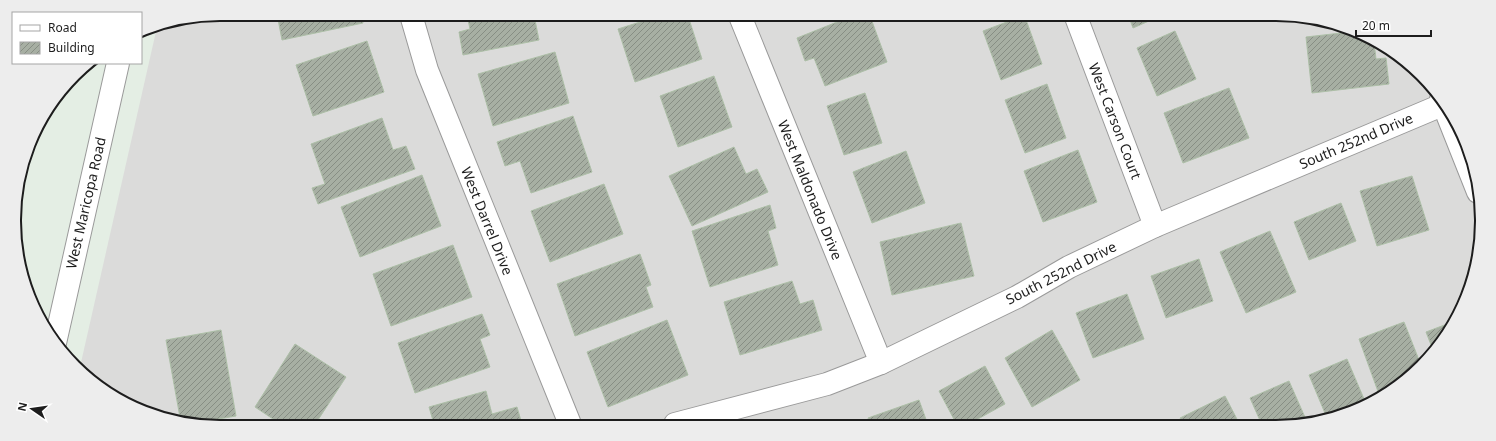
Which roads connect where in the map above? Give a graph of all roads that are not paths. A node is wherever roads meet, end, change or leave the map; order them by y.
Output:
1 (413, 21) edge
2 (742, 21) edge
3 (1078, 21) edge
4 (118, 64) edge
5 (1437, 104) edge
6 (1451, 127) edge
7 (1466, 164) edge
8 (1155, 226) junction
9 (57, 334) edge
10 (881, 363) junction
11 (568, 420) edge
12 (690, 420) edge

1 - 11 street, West Darrel Drive
2 - 10 street, West Maldonado Drive
3 - 8 street, West Carson Court
4 - 9 street, West Maricopa Road
5 - 8 street, South 252nd Drive
6 - 7 street
8 - 10 street, South 252nd Drive
10 - 12 street, South 252nd Drive

